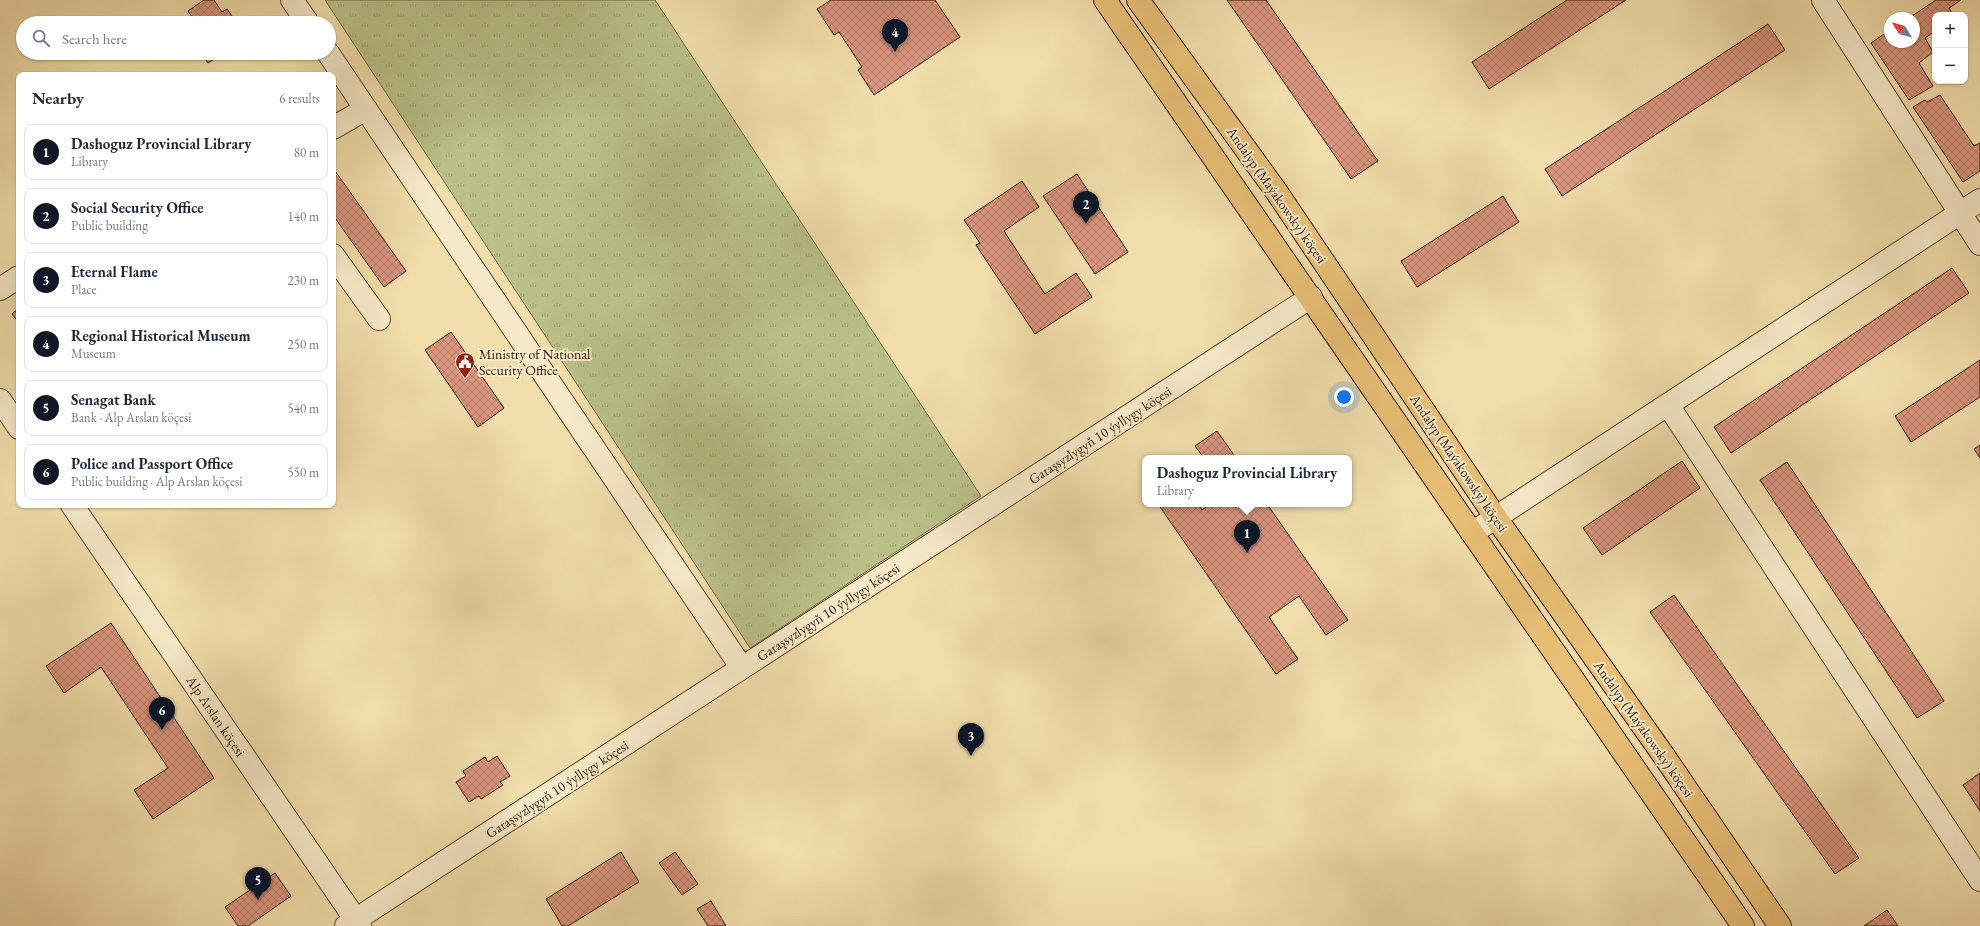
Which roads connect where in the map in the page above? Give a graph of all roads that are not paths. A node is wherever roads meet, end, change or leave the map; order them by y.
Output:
1 (292, 0) edge
2 (1106, 0) edge
3 (1138, 0) edge
4 (1823, 0) edge
5 (303, 16) edge
6 (333, 60) edge
7 (366, 109) junction
8 (336, 126) edge
9 (1980, 200) edge
10 (1960, 214) junction
11 (1980, 244) edge
12 (336, 259) edge
13 (16, 279) edge
14 (0, 289) edge
15 (1311, 298) junction
16 (379, 319) dead end
17 (0, 400) edge
18 (1668, 405) junction
19 (16, 421) edge
20 (74, 508) edge
21 (1496, 518) junction
22 (1472, 533) junction
23 (742, 668) junction
24 (1980, 880) edge
25 (354, 924) edge
26 (1743, 926) edge
27 (1780, 926) edge

1 - 5 street
2 - 15 main road, Andalyp (Maýakowsky) köçesi
3 - 21 main road, Andalyp (Maýakowsky) köçesi
4 - 10 street
6 - 7 street
7 - 8 street
7 - 23 street
9 - 10 street
10 - 11 street
10 - 18 street
12 - 16 street
13 - 14 street
15 - 22 main road, Andalyp (Maýakowsky) köçesi
15 - 23 street, Garaşsyzlygyň 10 ýyllygy köçesi
17 - 19 street
18 - 21 street
18 - 24 street
20 - 25 street, Alp Arslan köçesi
21 - 22 street
21 - 27 main road, Andalyp (Maýakowsky) köçesi
22 - 26 main road, Andalyp (Maýakowsky) köçesi
23 - 25 street, Garaşsyzlygyň 10 ýyllygy köçesi

